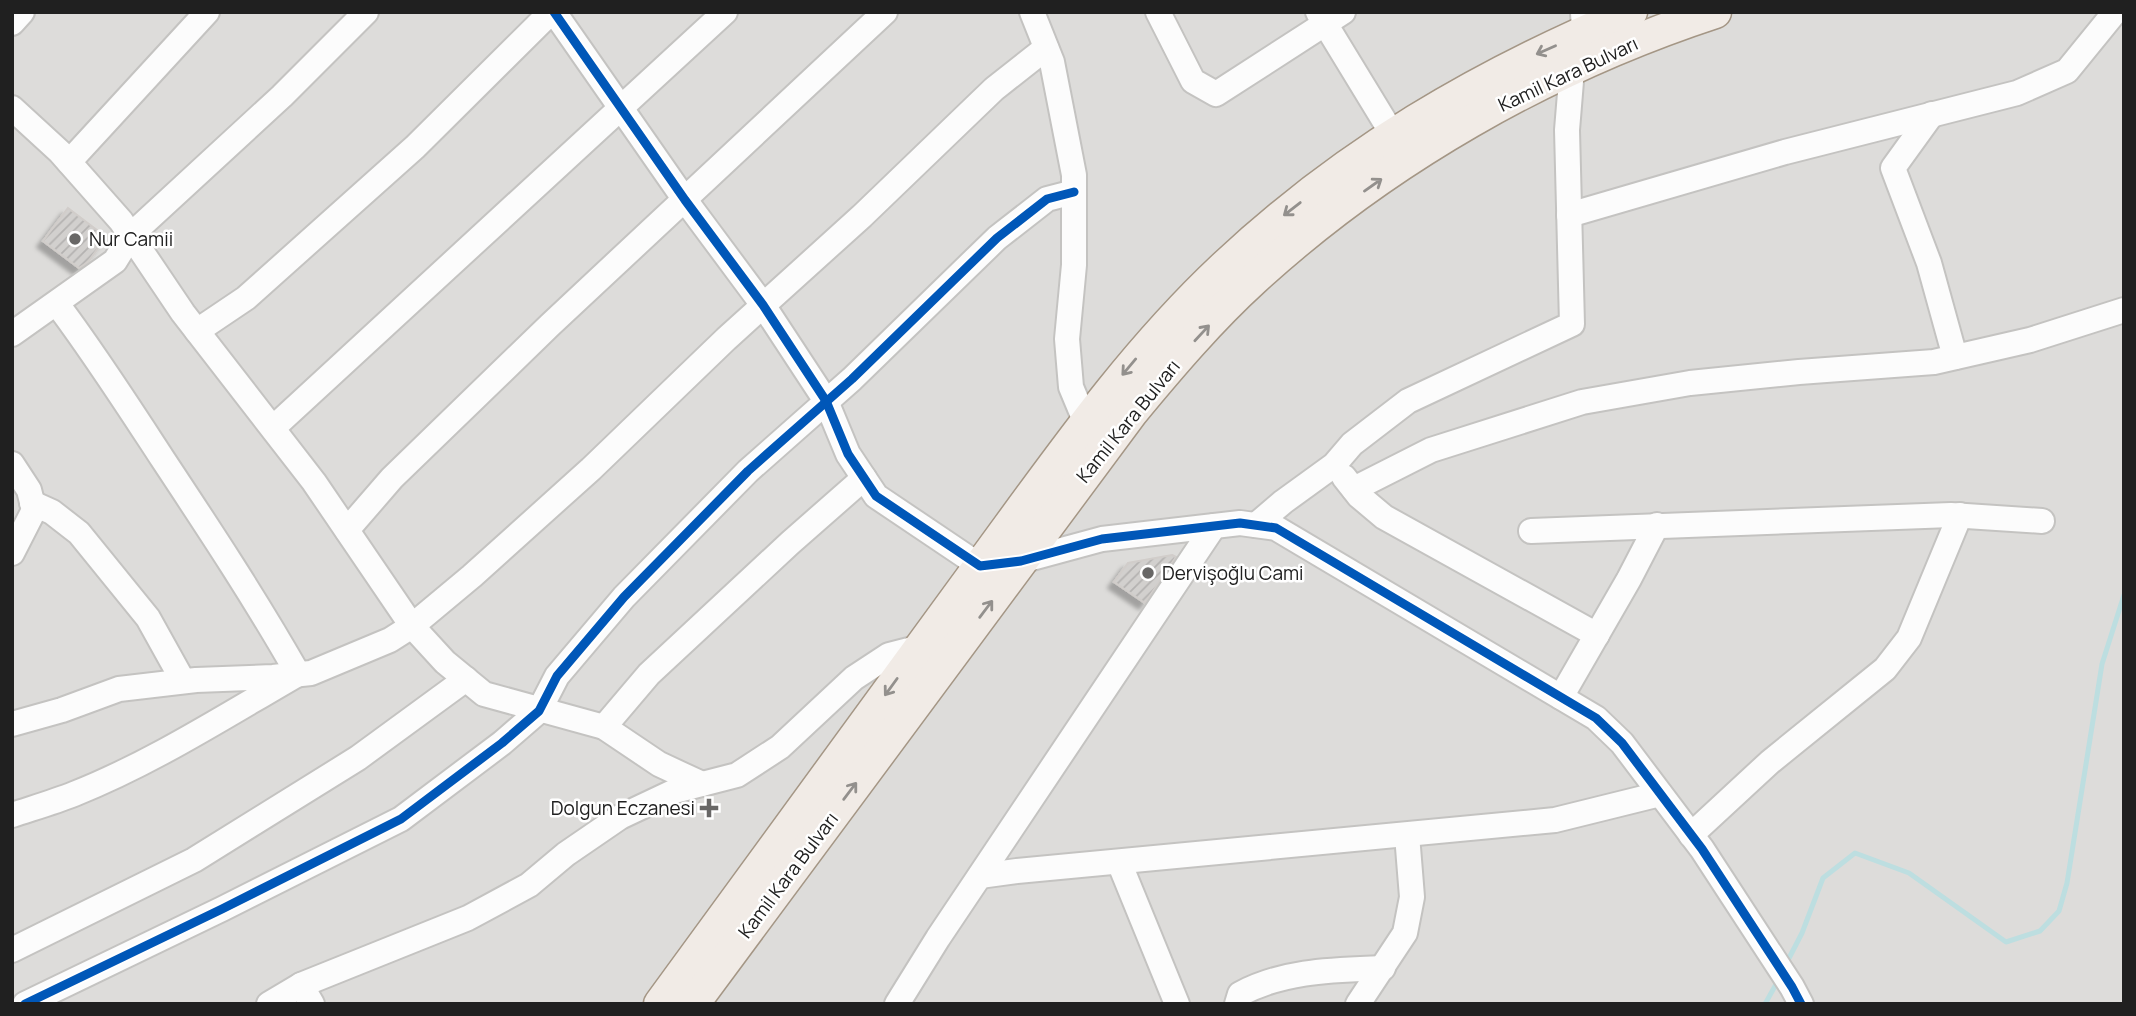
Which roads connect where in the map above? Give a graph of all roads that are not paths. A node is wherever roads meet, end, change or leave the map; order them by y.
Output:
1 (22, 12) edge
2 (207, 12) edge
3 (366, 12) edge
4 (552, 12) edge
5 (724, 12) edge
6 (885, 12) edge
7 (1032, 12) edge
8 (1158, 12) edge
9 (1631, 12) edge
10 (1715, 12) edge
11 (2115, 12) edge
12 (1329, 16) edge
13 (1583, 22) edge
14 (12, 23) edge
15 (1046, 48) junction
16 (1572, 69) junction
17 (620, 107) junction
18 (12, 108) edge
19 (1932, 114) junction
20 (1392, 135) junction
21 (69, 162) junction
22 (1074, 192) junction
23 (685, 200) junction
24 (1569, 215) junction
25 (131, 235) junction
26 (57, 304) junction
27 (763, 305) junction
28 (2124, 310) edge
29 (197, 331) junction
30 (12, 334) edge
31 (1955, 357) junction
32 (827, 401) junction
33 (1086, 424) junction
34 (274, 428) junction
35 (12, 464) edge
36 (1334, 465) junction
37 (864, 478) junction
38 (1354, 489) junction
39 (32, 503) junction
40 (1960, 515) junction
41 (2042, 521) dead end
42 (1256, 525) junction
43 (1657, 525) junction
44 (1214, 526) junction
45 (346, 530) junction
46 (1531, 531) dead end
47 (12, 553) edge
48 (1021, 561) junction
49 (980, 566) junction
50 (412, 626) junction
51 (1597, 635) junction
52 (920, 647) junction
53 (298, 674) junction
54 (466, 680) junction
55 (183, 681) junction
56 (1561, 697) junction
57 (539, 711) junction
58 (12, 724) edge
59 (604, 727) junction
60 (702, 785) junction
61 (1660, 794) junction
62 (12, 815) edge
63 (1407, 835) junction
64 (1691, 835) junction
65 (1119, 862) junction
66 (980, 876) junction
67 (12, 950) edge
68 (1383, 968) junction
69 (306, 994) edge
70 (1797, 995) edge
71 (24, 1004) edge
72 (269, 1004) edge
73 (660, 1004) edge
74 (693, 1004) edge
75 (897, 1004) edge
76 (1177, 1004) edge
77 (1237, 1004) edge
78 (1358, 1004) edge

1 - 14 street
2 - 21 street
3 - 25 street
4 - 17 street
4 - 29 street
5 - 17 street
6 - 23 street
7 - 15 street
8 - 12 street
9 - 13 main road, Kamil Kara Bulvarı
10 - 16 main road, Kamil Kara Bulvarı
11 - 19 street
12 - 20 street
13 - 16 street
13 -> 20 main road, Kamil Kara Bulvarı
15 - 22 street
15 - 27 street
16 - 24 street
48 -> 16 main road, Kamil Kara Bulvarı
17 - 23 street
17 - 34 street
18 - 21 street
19 - 24 street
19 - 31 street
20 -> 33 main road, Kamil Kara Bulvarı
21 - 25 street
22 - 32 street
22 - 33 street
23 - 27 street
23 - 45 street
24 - 36 street
25 - 26 street
25 - 29 street
26 - 30 street
26 - 53 street
27 - 32 street
27 - 50 street
28 - 31 street
29 - 34 street
31 - 38 street
32 - 37 street
32 - 57 street
33 - 49 main road, Kamil Kara Bulvarı
34 - 45 street
35 - 39 street
36 - 38 street
36 - 42 street
37 - 49 street
37 - 59 street
38 - 51 street
39 - 47 street
39 - 55 street
40 - 41 street
40 - 43 street
40 - 64 street
42 - 44 street
42 - 56 street
43 - 46 street
43 - 51 street
44 - 48 street
44 - 66 street
45 - 50 street
48 - 49 street
74 -> 48 main road, Kamil Kara Bulvarı
49 - 52 main road, Kamil Kara Bulvarı
50 - 53 street
50 - 54 street
51 - 56 street
52 - 60 street
52 -> 73 main road, Kamil Kara Bulvarı
53 - 55 street
53 - 62 street
54 - 57 street
54 - 67 street
55 - 58 street
56 - 61 street
57 - 59 street
57 - 71 street
59 - 60 street
60 - 69 street
61 - 63 street
61 - 64 street
63 - 65 street
63 - 68 street
64 - 70 street
65 - 66 street
65 - 76 street
66 - 75 street
68 - 77 street
68 - 78 street
69 - 72 street

